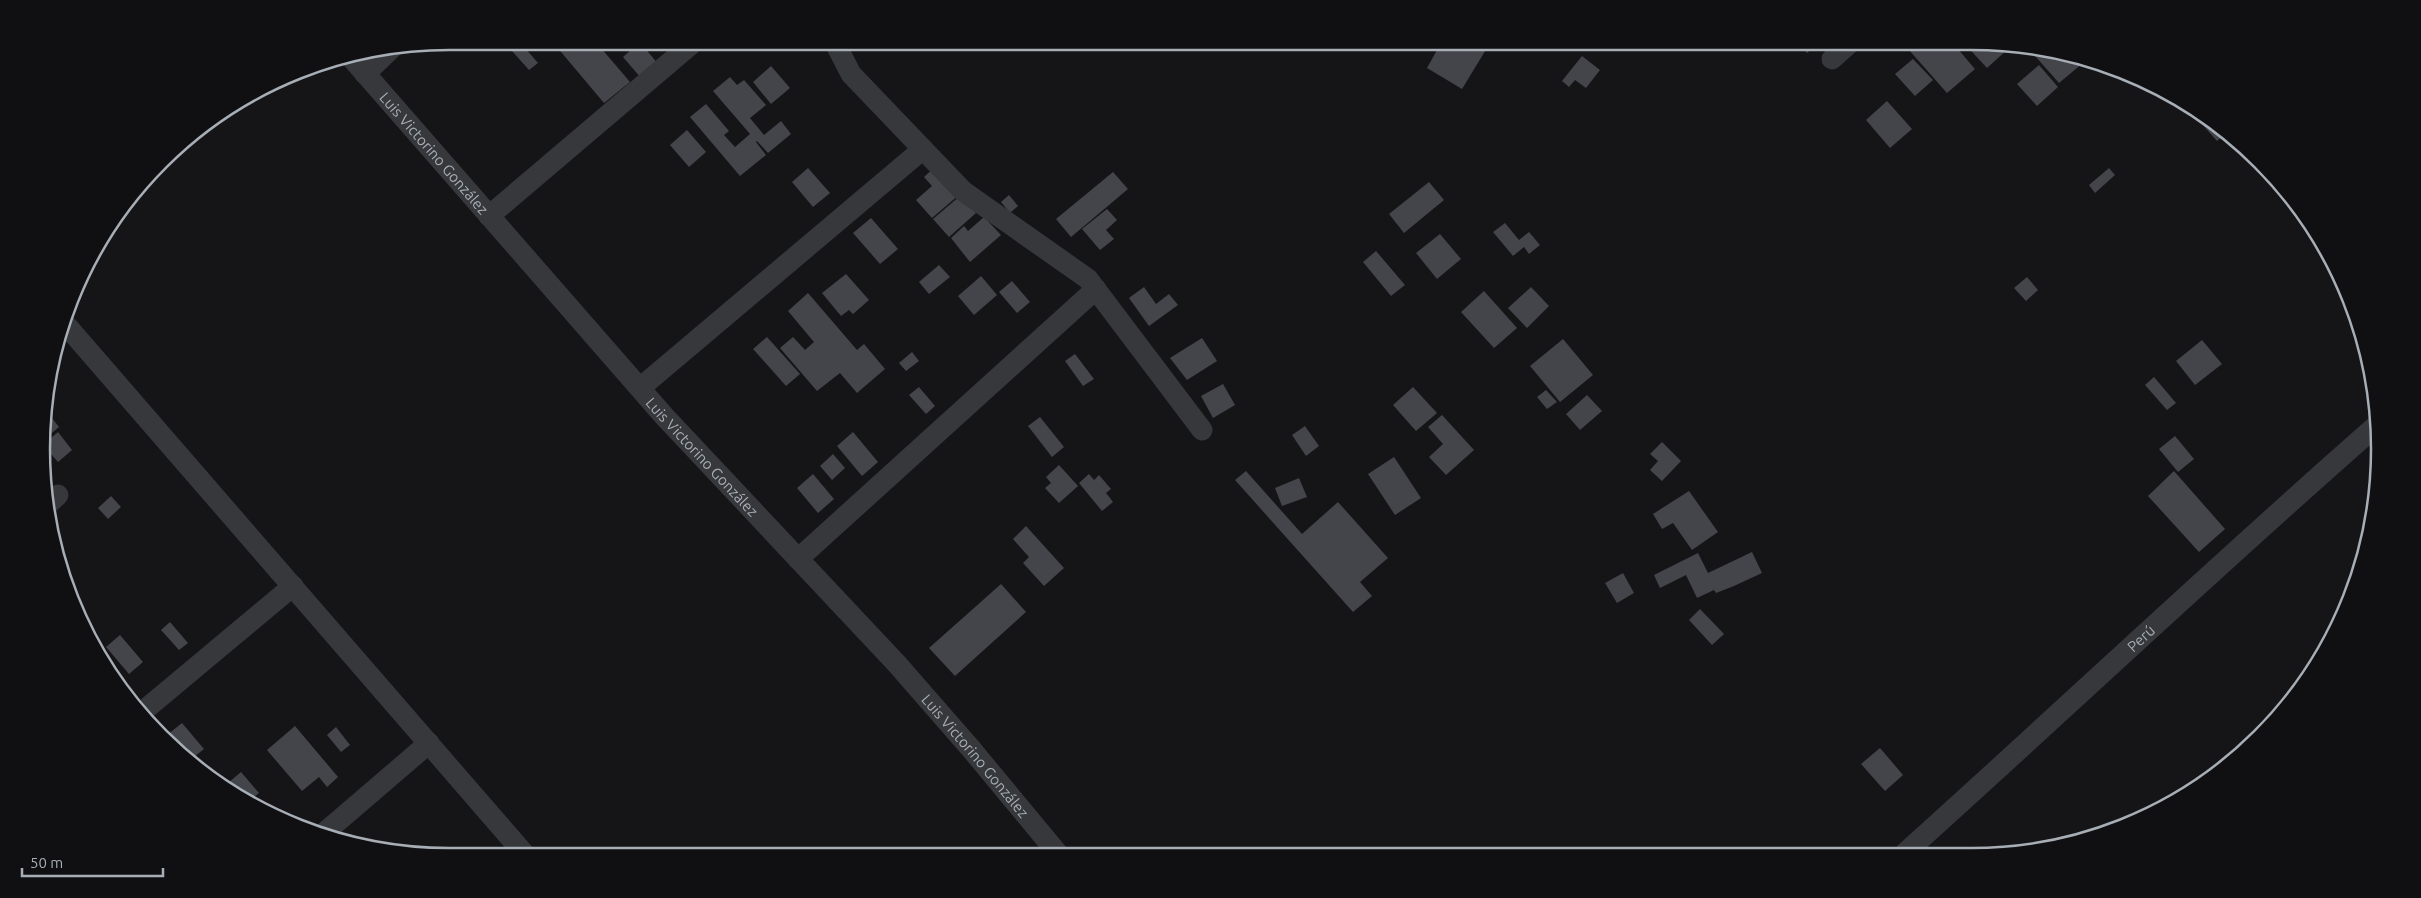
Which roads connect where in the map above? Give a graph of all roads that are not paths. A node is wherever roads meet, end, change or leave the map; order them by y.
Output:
1 (684, 50) edge
2 (839, 50) edge
3 (1842, 50) edge
4 (384, 55) edge
5 (1832, 59) dead end
6 (355, 62) edge
7 (365, 74) junction
8 (923, 149) junction
9 (489, 216) junction
10 (1096, 289) junction
11 (69, 328) edge
12 (640, 388) junction
13 (1202, 430) dead end
14 (2370, 431) edge
15 (798, 559) junction
16 (293, 586) junction
17 (146, 709) edge
18 (429, 743) junction
19 (329, 829) edge
20 (519, 848) edge
21 (1053, 848) edge
22 (1912, 848) edge

1 - 9 street
2 - 8 street
3 - 5 street
4 - 7 street
6 - 7 street, Luis Victorino González
7 - 9 street, Luis Victorino González
8 - 10 street
8 - 12 street
9 - 12 street, Luis Victorino González
10 - 13 street
10 - 15 street
11 - 16 street
12 - 15 street, Luis Victorino González
14 - 22 street, Perú
15 - 21 street, Luis Victorino González
16 - 17 street
16 - 18 street
18 - 19 street
18 - 20 street

